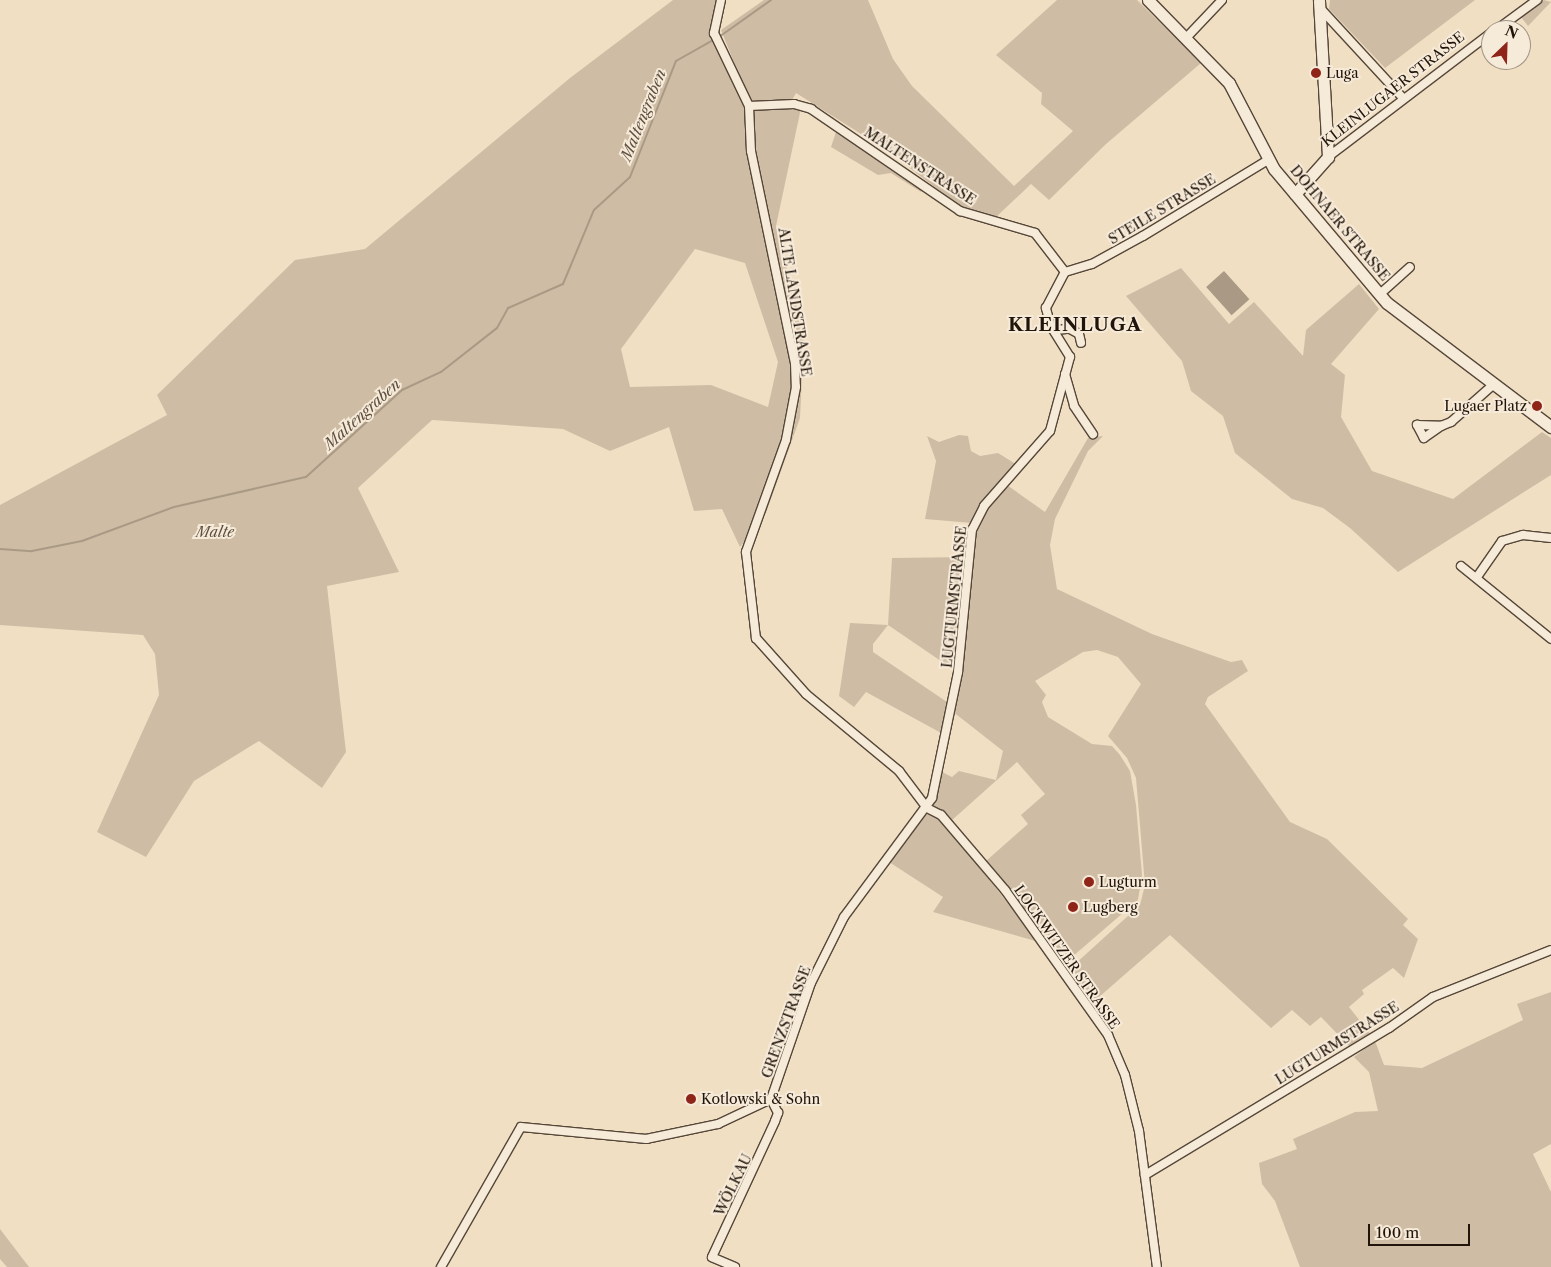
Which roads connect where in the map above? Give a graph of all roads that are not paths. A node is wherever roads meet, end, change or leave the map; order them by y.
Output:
1 (722, 0) edge
2 (1148, 0) edge
3 (1222, 0) edge
4 (1537, 0) edge
5 (1319, 4) edge
6 (1510, 20) edge
7 (1186, 38) junction
8 (1481, 40) edge
9 (1402, 97) junction
10 (749, 106) junction
11 (1328, 157) junction
12 (1268, 160) junction
13 (1295, 194) junction
14 (1410, 267) dead end
15 (1065, 272) junction
16 (1380, 294) junction
17 (1054, 330) junction
18 (1081, 343) dead end
19 (1065, 374) junction
20 (1494, 384) junction
21 (1441, 426) dead end
22 (1551, 426) edge
23 (1093, 434) dead end
24 (1551, 538) edge
25 (1461, 566) dead end
26 (1477, 577) junction
27 (1551, 639) edge
28 (927, 808) junction
29 (1551, 950) edge
30 (771, 1098) junction
31 (1145, 1175) junction
32 (441, 1267) edge
33 (735, 1267) edge
34 (1157, 1267) edge

1 - 10 street, ALTE LANDSTRASSE
2 - 7 main road, DOHNAER STRASSE
3 - 7 street
4 - 6 street
5 - 9 street
5 - 11 main road
7 - 12 main road, DOHNAER STRASSE
8 - 9 street, KLEINLUGAER STRASSE
9 - 11 street, KLEINLUGAER STRASSE
10 - 15 street, MALTENSTRASSE
10 - 28 street, ALTE LANDSTRASSE
11 - 13 main road, KLEINLUGAER STRASSE
12 - 13 main road, DOHNAER STRASSE
12 - 15 street, STEILE STRASSE
13 - 16 main road, DOHNAER STRASSE
14 - 16 street
15 - 17 street
16 - 20 main road, DOHNAER STRASSE
17 - 18 street
17 - 19 street, LUGTURMSTRASSE
19 - 23 street
19 - 28 street, LUGTURMSTRASSE
20 - 21 street
20 - 22 main road, DOHNAER STRASSE
24 - 26 street
25 - 26 street
26 - 27 street
28 - 30 street, GRENZSTRASSE
28 - 31 street, LOCKWITZER STRASSE
29 - 31 street, LUGTURMSTRASSE
30 - 32 street, GRENZSTRASSE
30 - 33 street, WÖLKAU
31 - 34 street, LOCKWITZER STRASSE

